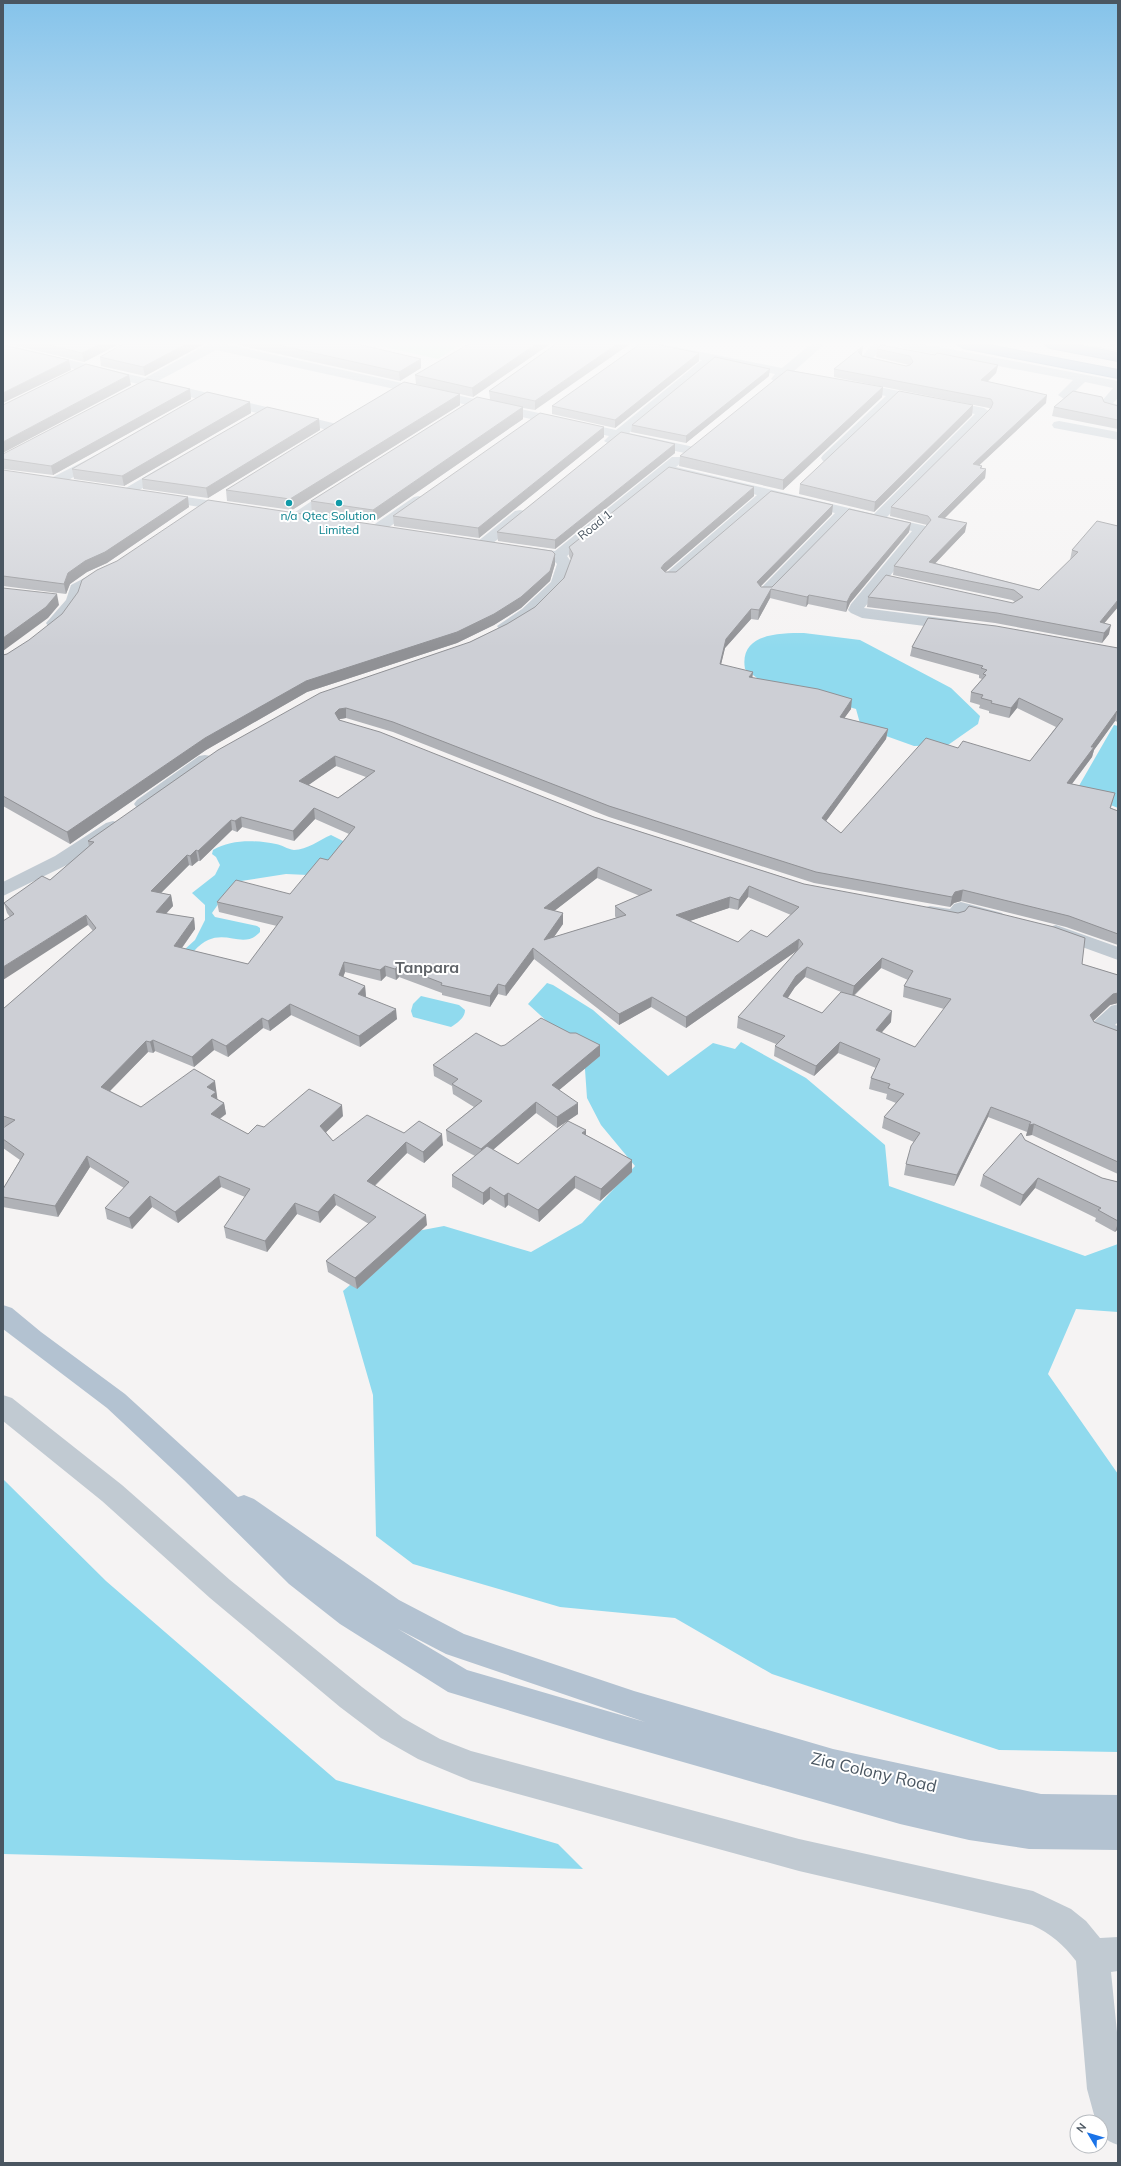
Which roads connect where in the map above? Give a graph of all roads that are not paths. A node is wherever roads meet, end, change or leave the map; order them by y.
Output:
1 (606, 445) edge
2 (667, 445) edge
3 (695, 445) edge
4 (842, 445) edge
5 (951, 445) edge
6 (601, 449) edge
7 (111, 450) edge
8 (689, 450) junction
9 (179, 461) edge
10 (821, 465) edge
11 (666, 469) junction
12 (41, 479) edge
13 (56, 481) junction
14 (348, 483) edge
15 (79, 485) edge
16 (798, 486) dead end
17 (110, 490) edge
18 (126, 492) junction
19 (231, 492) edge
20 (429, 493) edge
21 (767, 493) junction
22 (786, 497) junction
23 (208, 504) junction
24 (532, 504) edge
25 (249, 510) edge
26 (845, 511) junction
27 (279, 514) edge
28 (187, 516) edge
29 (295, 517) junction
30 (877, 519) junction
31 (317, 520) edge
32 (362, 527) edge
33 (377, 529) junction
34 (400, 532) edge
35 (467, 542) edge
36 (482, 544) junction
37 (497, 547) edge
38 (513, 549) edge
39 (558, 556) junction
40 (119, 563) edge
41 (670, 577) edge
42 (880, 578) junction
43 (896, 581) edge
44 (765, 592) edge
45 (53, 599) edge
46 (73, 601) junction
47 (973, 626) edge
48 (42, 631) edge
49 (489, 635) edge
50 (221, 751) edge
51 (3, 890) edge
52 (909, 908) edge
53 (1013, 921) edge
54 (1036, 926) edge
55 (1118, 954) edge
56 (1118, 1011) edge
57 (1118, 1035) edge
58 (3, 1315) edge
59 (3, 1406) edge
60 (194, 1472) junction
61 (1118, 1810) edge
62 (1118, 1834) edge
63 (1105, 1955) edge
64 (1118, 2127) edge

1 - 6 street
2 - 8 street
3 - 8 street, Road 1
4 - 10 street
5 - 30 street
7 - 13 street
8 - 11 street, Road 1
9 - 18 street
11 - 21 street
11 - 39 street, Road 1
12 - 13 street
13 - 15 street
14 - 29 street
16 - 22 street
17 - 18 street
18 - 23 street
19 - 23 street
20 - 33 street
21 - 22 street
21 - 41 street
22 - 26 street
23 - 25 street
23 - 28 street
24 - 36 street
26 - 30 street
26 - 44 street
27 - 29 street
29 - 31 street
30 - 42 street
32 - 33 street
33 - 34 street
35 - 36 street
36 - 37 street
38 - 39 street
39 - 49 street
40 - 46 street
42 - 43 street
42 - 47 street
45 - 46 street
46 - 48 street
50 - 51 street
52 - 53 street
54 - 55 street
56 - 57 street
58 - 60 main road
59 - 63 street
60 - 61 main road, Zia Colony Road
60 - 62 main road
63 - 64 street

